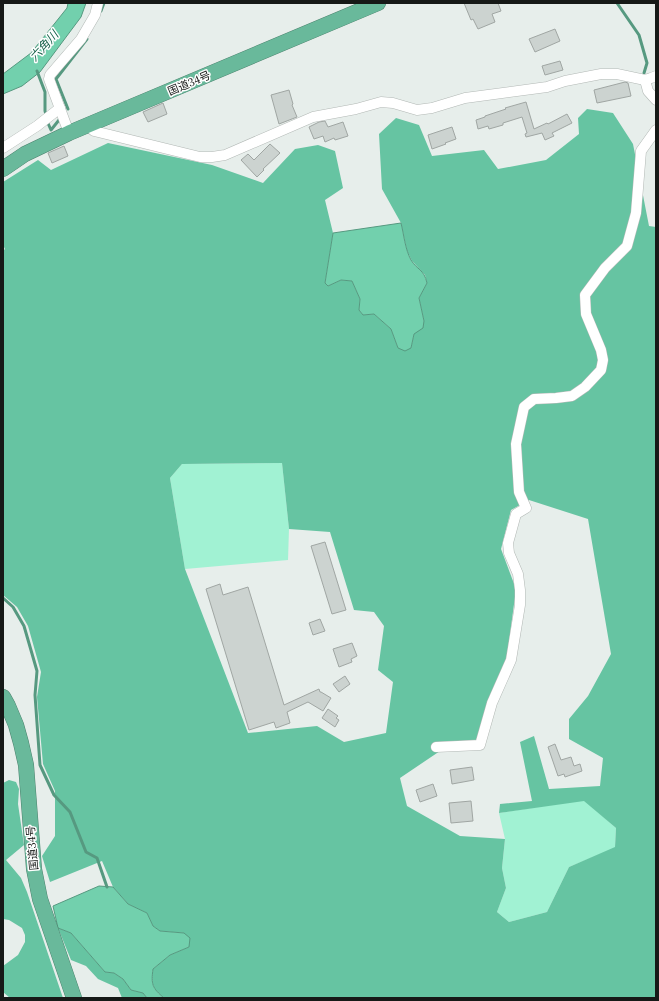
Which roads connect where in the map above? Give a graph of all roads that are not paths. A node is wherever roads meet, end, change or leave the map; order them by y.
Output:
1 (98, 3) edge
2 (378, 3) edge
3 (656, 76) edge
4 (644, 80) junction
5 (656, 100) edge
6 (60, 108) junction
7 (87, 125) junction
8 (656, 130) edge
9 (69, 133) junction
10 (3, 148) edge
11 (3, 168) edge
12 (3, 697) edge
13 (436, 747) dead end
14 (74, 998) edge

1 - 6 street
2 - 7 highway, 国道34号
3 - 4 street
4 - 5 street
4 - 7 street
6 - 9 street
6 - 10 street
7 - 9 highway, 国道34号
8 - 13 street
9 - 11 highway, 国道34号
12 - 14 highway, 国道34号

